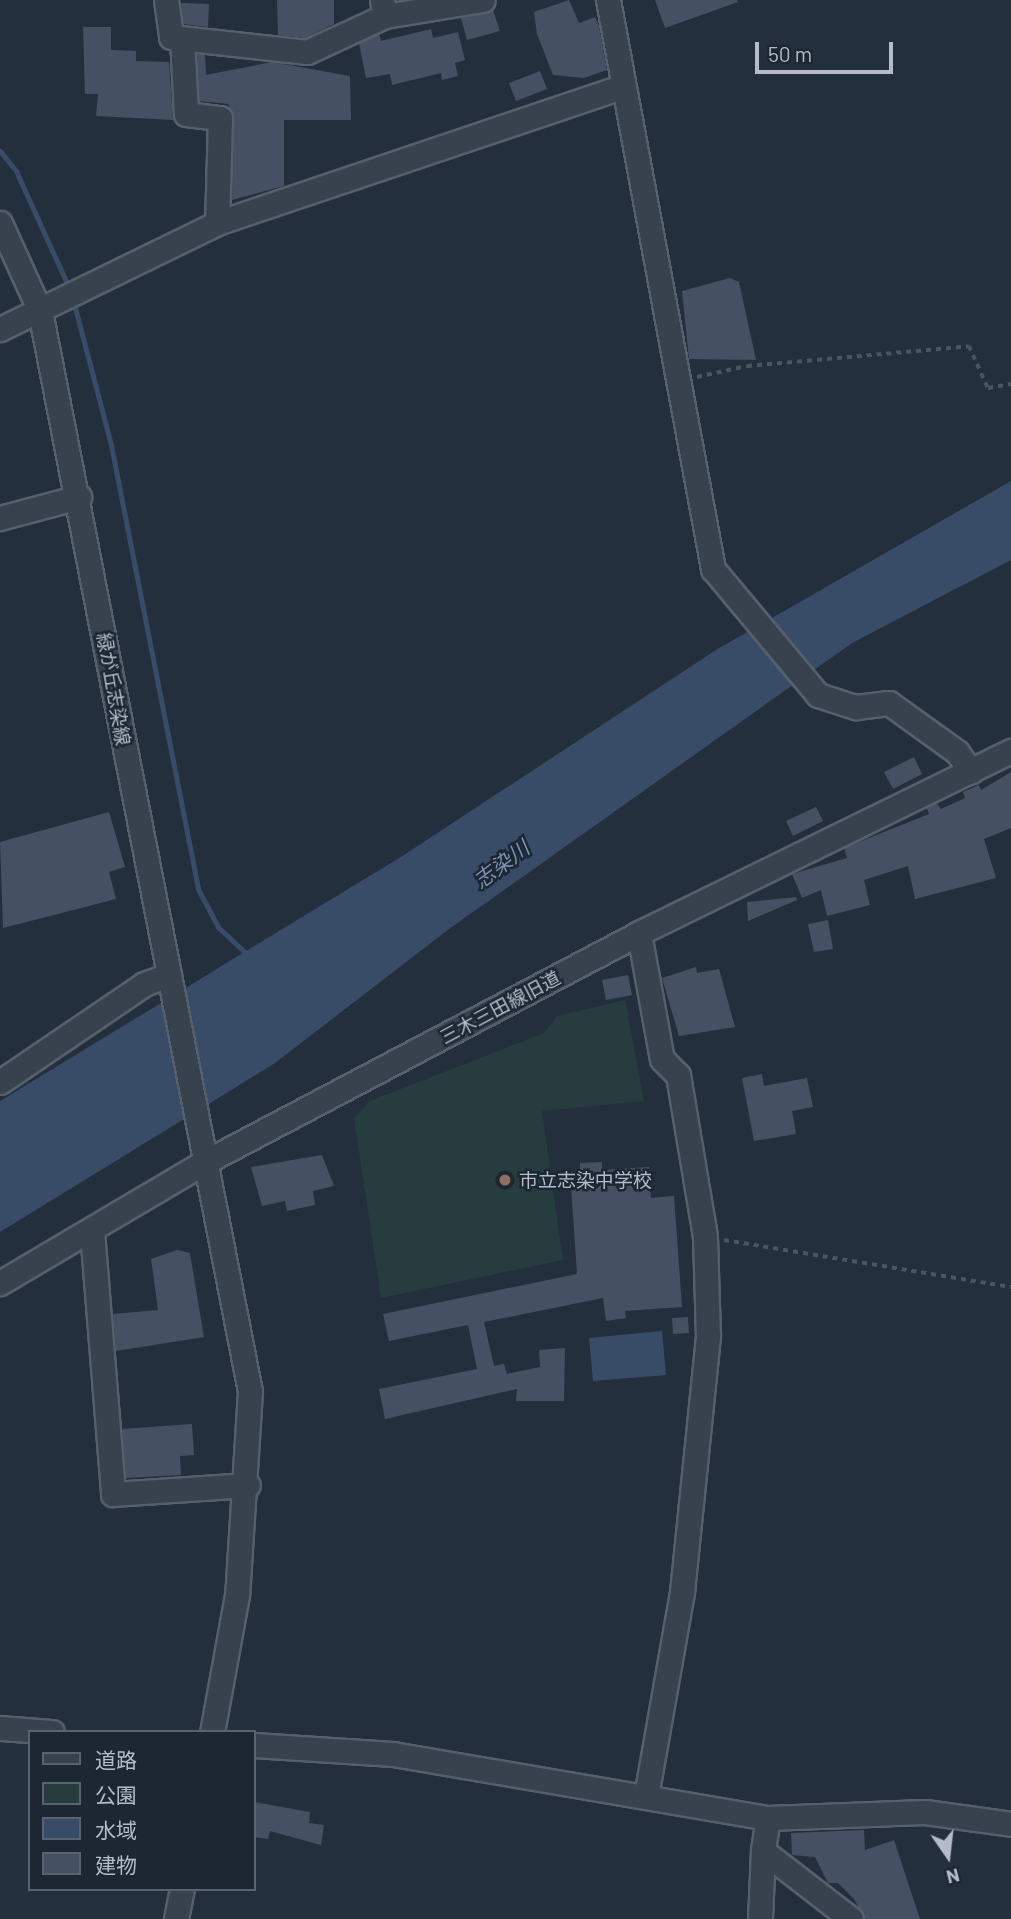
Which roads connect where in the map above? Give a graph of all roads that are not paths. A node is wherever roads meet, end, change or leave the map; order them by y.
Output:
1 (166, 0) edge
2 (483, 0) edge
3 (608, 0) edge
4 (384, 8) edge
5 (183, 38) junction
6 (624, 86) junction
7 (0, 223) edge
8 (217, 223) junction
9 (40, 311) junction
10 (0, 329) edge
11 (79, 497) junction
12 (0, 518) edge
13 (1011, 751) edge
14 (971, 772) junction
15 (639, 933) junction
16 (169, 975) junction
17 (0, 1082) edge
18 (205, 1162) junction
19 (92, 1231) junction
20 (0, 1283) edge
21 (248, 1485) junction
22 (0, 1728) edge
23 (28, 1730) edge
24 (212, 1730) edge
25 (256, 1745) edge
26 (646, 1796) junction
27 (768, 1818) junction
28 (1011, 1825) edge
29 (763, 1851) junction
30 (181, 1891) edge
31 (176, 1919) edge
32 (760, 1919) edge
33 (851, 1919) edge

1 - 5 street
2 - 4 street
3 - 6 street
4 - 5 street
5 - 8 street
6 - 8 street
6 - 14 street
7 - 9 street, 緑が丘志染線
8 - 9 street
9 - 10 street
9 - 11 street, 緑が丘志染線
11 - 12 street
11 - 16 street, 緑が丘志染線
13 - 14 street, 三木三田線旧道
14 - 15 street, 三木三田線旧道
15 - 18 street, 三木三田線旧道
15 - 26 street
16 - 17 street
16 - 18 street, 緑が丘志染線
18 - 19 street, 三木三田線旧道
18 - 21 street, 緑が丘志染線
19 - 20 street, 三木三田線旧道
19 - 21 street
21 - 24 street, 緑が丘志染線
22 - 23 street
25 - 26 street
26 - 27 street
27 - 28 street
27 - 29 street
29 - 32 street
29 - 33 street
30 - 31 street

